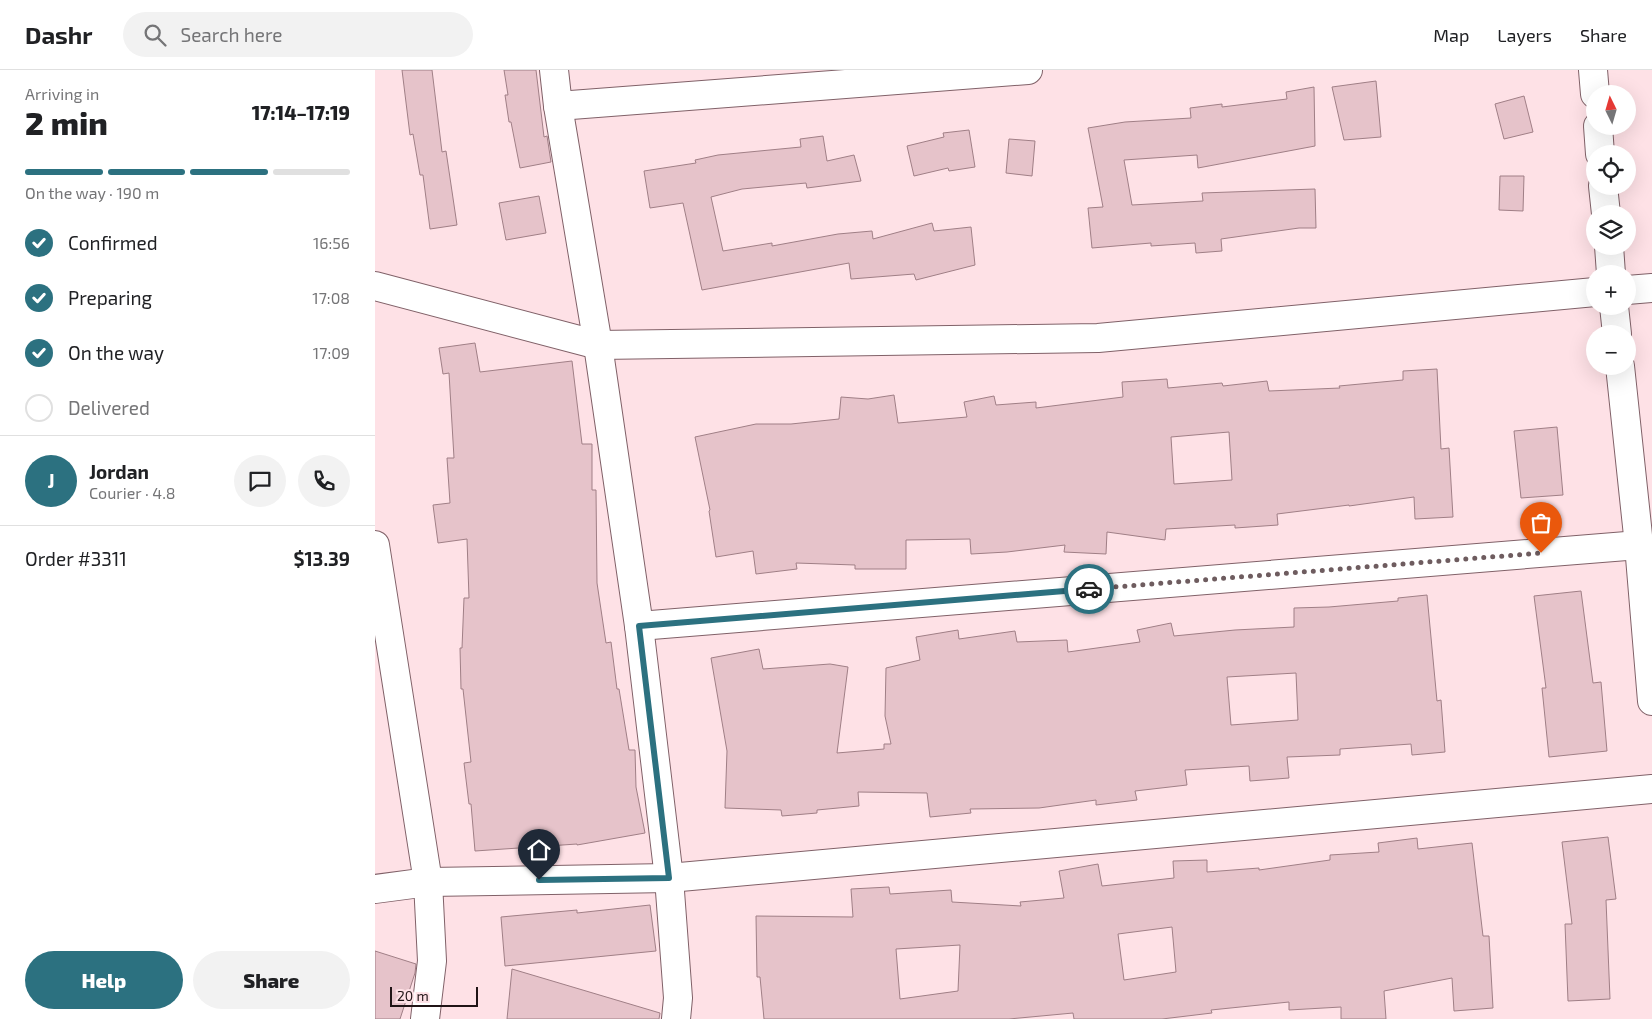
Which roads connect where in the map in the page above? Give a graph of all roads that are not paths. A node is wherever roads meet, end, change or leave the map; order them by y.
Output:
1 (554, 70) edge
2 (1028, 70) edge
3 (1593, 70) edge
4 (1594, 85) edge
5 (557, 106) junction
6 (375, 286) edge
7 (1652, 288) edge
8 (1636, 289) edge
9 (1586, 293) edge
10 (598, 345) junction
11 (1621, 375) edge
12 (375, 545) edge
13 (1639, 545) junction
14 (639, 626) junction
15 (1652, 701) edge
16 (1652, 789) edge
17 (669, 878) junction
18 (428, 882) junction
19 (375, 889) edge
20 (425, 1019) edge
21 (676, 1019) edge

1 - 5 street
2 - 5 street
3 - 4 street
5 - 10 street
6 - 10 street
7 - 8 street
9 - 10 street
10 - 14 street
11 - 13 street
12 - 18 street
13 - 14 street
13 - 15 street
14 - 17 street
16 - 17 street
17 - 18 street
17 - 21 street
18 - 19 street
18 - 20 street

